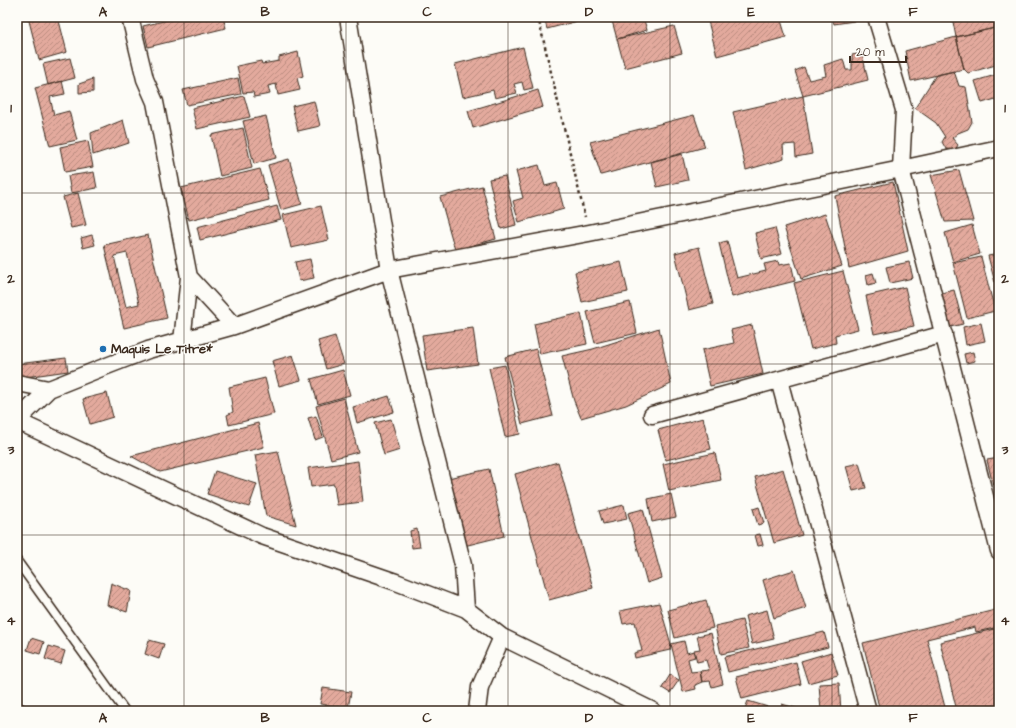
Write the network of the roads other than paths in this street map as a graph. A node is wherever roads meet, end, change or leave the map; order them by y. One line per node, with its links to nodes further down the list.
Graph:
1 (130, 17): 7 (street)
2 (348, 17): 6 (street)
3 (876, 17): 5 (street)
4 (999, 148): 5 (street)
5 (901, 169): 6 (street); 9 (street)
6 (389, 270): 8 (street); 19 (street)
7 (189, 277): 8 (street); 10 (street)
8 (234, 326): 10 (street)
9 (944, 334): 11 (street); 16 (street)
10 (182, 341): 13 (street)
11 (779, 380): 14 (street); 24 (street)
12 (17, 383): 13 (street)
13 (49, 389): 15 (street)
14 (652, 415)
15 (17, 421): 19 (street)
16 (993, 507): 17 (street)
17 (999, 551)
18 (17, 561): 21 (lane)
19 (466, 609): 20 (street)
20 (502, 637): 22 (street); 23 (street)
21 (125, 711)
22 (477, 711)
23 (653, 711)
24 (868, 711)

